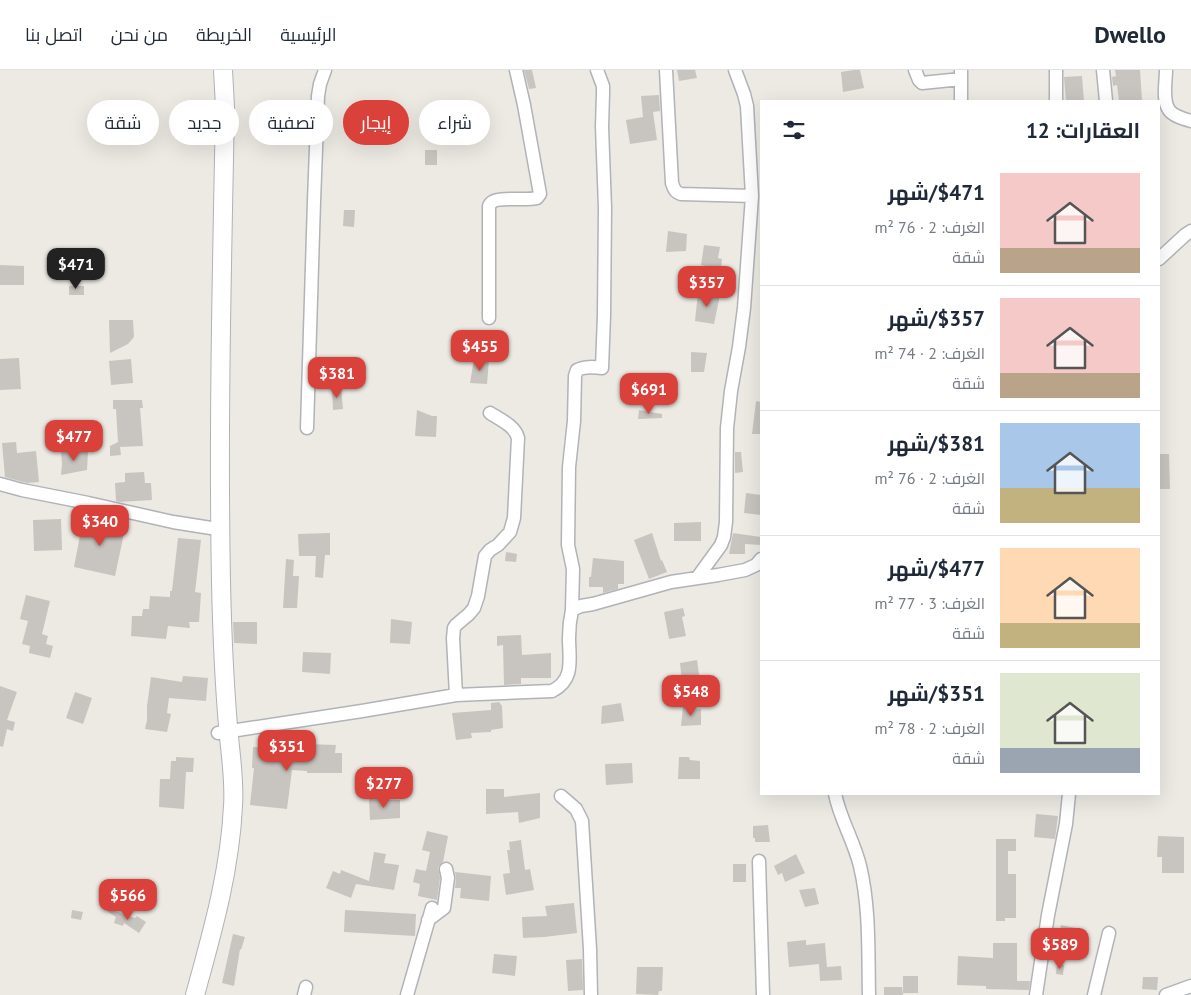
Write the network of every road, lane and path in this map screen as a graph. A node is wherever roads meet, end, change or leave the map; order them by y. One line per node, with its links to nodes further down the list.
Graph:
1 (212, 70): 24 (main road)
2 (223, 70): 24 (main road)
3 (325, 70): 22 (street)
4 (516, 70): 20 (street)
5 (597, 70): 27 (street)
6 (666, 70): 17 (street)
7 (735, 70): 17 (street)
8 (915, 70): 12 (street)
9 (1056, 70): 14 (street)
10 (1103, 70): 15 (street)
11 (1166, 70): 16 (street)
12 (961, 75): 13 (street)
13 (961, 100)
14 (1056, 100)
15 (1106, 100)
16 (1191, 121)
17 (752, 196): 26 (street)
18 (1191, 231): 19 (street)
19 (1160, 259)
20 (489, 318)
21 (490, 413): 28 (street)
22 (307, 428)
23 (0, 484): 24 (street)
24 (216, 528): 29 (main road)
25 (760, 560): 26 (street)
26 (697, 578): 27 (street)
27 (572, 610): 28 (street)
28 (456, 695): 29 (street)
29 (223, 732): 37 (main road); 38 (main road)
30 (835, 795): 42 (street)
31 (1069, 795): 43 (street)
32 (561, 796): 40 (street)
33 (758, 861): 41 (street)
34 (446, 869): 39 (street)
35 (1109, 933): 44 (street)
36 (1191, 986): 45 (street)
37 (185, 995)
38 (195, 995)
39 (407, 995)
40 (591, 995)
41 (763, 995)
42 (869, 995)
43 (1036, 995)
44 (1094, 995)
45 (1166, 995)

